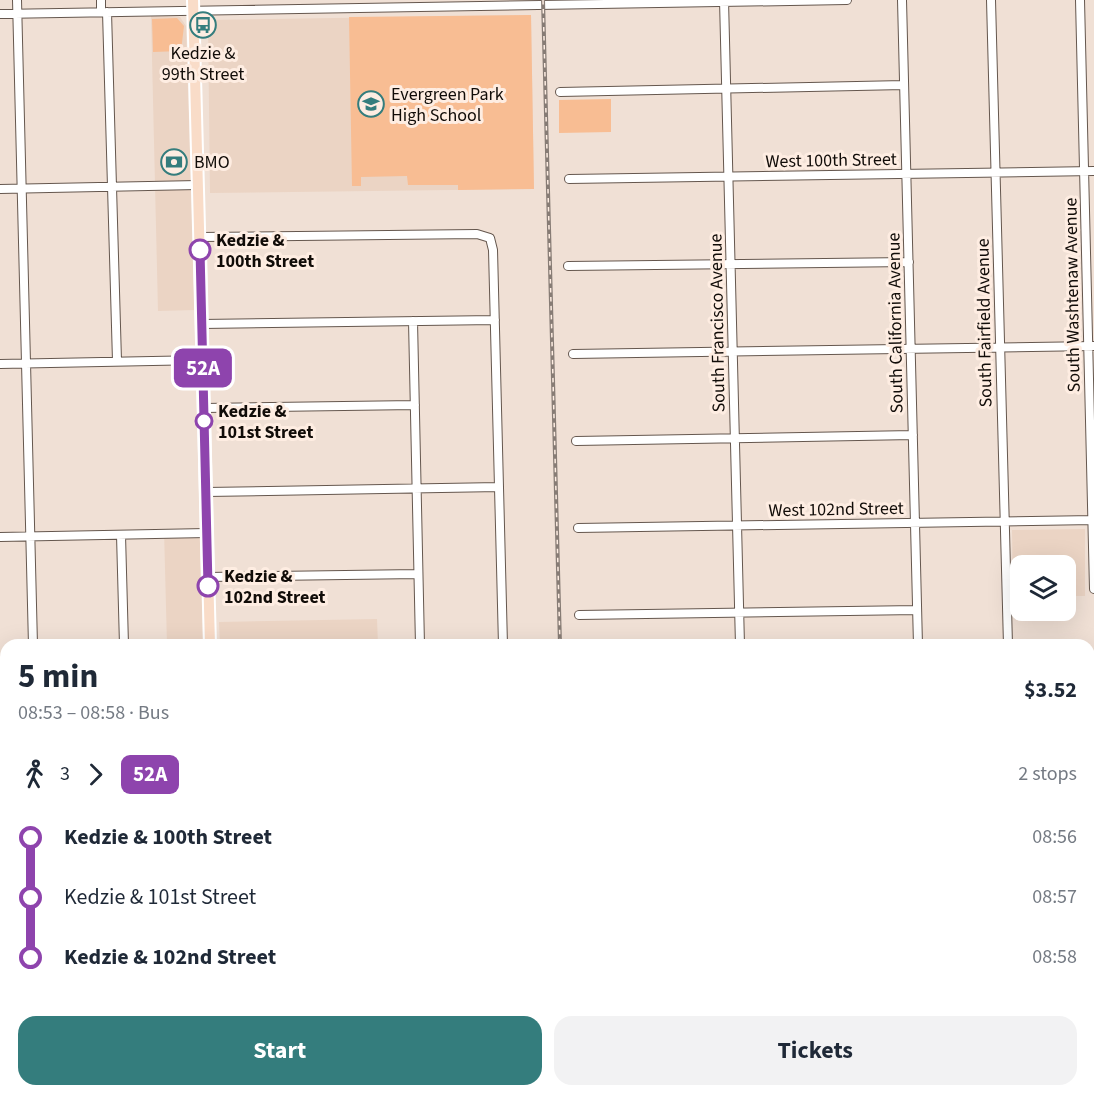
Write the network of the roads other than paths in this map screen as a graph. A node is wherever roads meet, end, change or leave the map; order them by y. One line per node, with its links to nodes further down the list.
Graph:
1 (17, 0): 12 (street)
2 (101, 0): 10 (street)
3 (847, 0): 7 (street)
4 (902, 0): 13 (street, South California Avenue)
5 (991, 0): 18 (street, South Fairfield Avenue)
6 (1080, 0): 16 (street, South Washtenaw Avenue)
7 (724, 1): 9 (street); 14 (street, South Francisco Avenue)
8 (193, 4): 9 (street); 10 (street); 22 (main road)
9 (390, 4)
10 (104, 12): 12 (street); 23 (street)
11 (0, 14): 12 (street)
12 (17, 14): 24 (street)
13 (904, 85): 14 (street); 19 (street, South California Avenue)
14 (726, 89): 15 (street); 20 (street, South Francisco Avenue)
15 (560, 92)
16 (1084, 171): 17 (street, West 100th Street); 18 (street, West 100th Street); 33 (street, South Washtenaw Avenue)
17 (1094, 171)
18 (995, 173): 19 (street, West 100th Street); 34 (street, South Fairfield Avenue)
19 (907, 174): 20 (street, West 100th Street); 27 (street, South California Avenue)
20 (729, 177): 21 (street, West 100th Street); 28 (street, South Francisco Avenue)
21 (569, 179)
22 (198, 185): 23 (street); 26 (main road)
23 (112, 187): 24 (street); 39 (street)
24 (21, 188): 25 (street); 41 (street)
25 (0, 189)
26 (199, 237): 30 (street); 32 (main road)
27 (909, 262): 28 (street); 35 (street, South California Avenue)
28 (731, 263): 29 (street); 36 (street, South Francisco Avenue)
29 (568, 266)
30 (495, 320): 31 (street); 47 (street)
31 (413, 321): 32 (street); 42 (street)
32 (202, 324): 38 (main road)
33 (1091, 346): 34 (street); 50 (street, South Washtenaw Avenue)
34 (1000, 347): 35 (street); 51 (street, South Fairfield Avenue)
35 (911, 348): 36 (street); 44 (street, South California Avenue)
36 (733, 351): 37 (street); 45 (street, South Francisco Avenue)
37 (573, 354)
38 (202, 360): 39 (street); 43 (main road)
39 (117, 361): 41 (street)
40 (0, 363): 41 (street)
41 (25, 363): 58 (street)
42 (415, 405): 43 (street); 48 (street)
43 (204, 408): 49 (main road)
44 (913, 435): 45 (street); 52 (street, South California Avenue)
45 (735, 438): 46 (street); 53 (street, South Francisco Avenue)
46 (576, 441)
47 (499, 487): 48 (street); 69 (street)
48 (416, 488): 49 (street); 59 (street)
49 (206, 492): 55 (main road)
50 (1093, 520): 51 (street, West 102nd Street); 61 (street, South Washtenaw Avenue)
51 (1004, 522): 52 (street, West 102nd Street); 72 (street, South Fairfield Avenue)
52 (915, 523): 53 (street, West 102nd Street); 62 (street, South California Avenue)
53 (737, 526): 54 (street, West 102nd Street); 63 (street, South Francisco Avenue)
54 (578, 528)
55 (207, 533): 56 (street); 60 (main road)
56 (121, 535): 58 (street); 66 (street)
57 (0, 537): 58 (street)
58 (30, 537): 65 (street)
59 (418, 574): 60 (street); 68 (street)
60 (208, 577): 67 (main road)
61 (1094, 589)
62 (917, 610): 63 (street); 71 (street, South California Avenue)
63 (739, 612): 64 (street); 70 (street, South Francisco Avenue)
64 (579, 615)
65 (33, 639)
66 (124, 639)
67 (210, 639)
68 (420, 639)
69 (503, 639)
70 (740, 639)
71 (918, 639)
72 (1008, 639)

